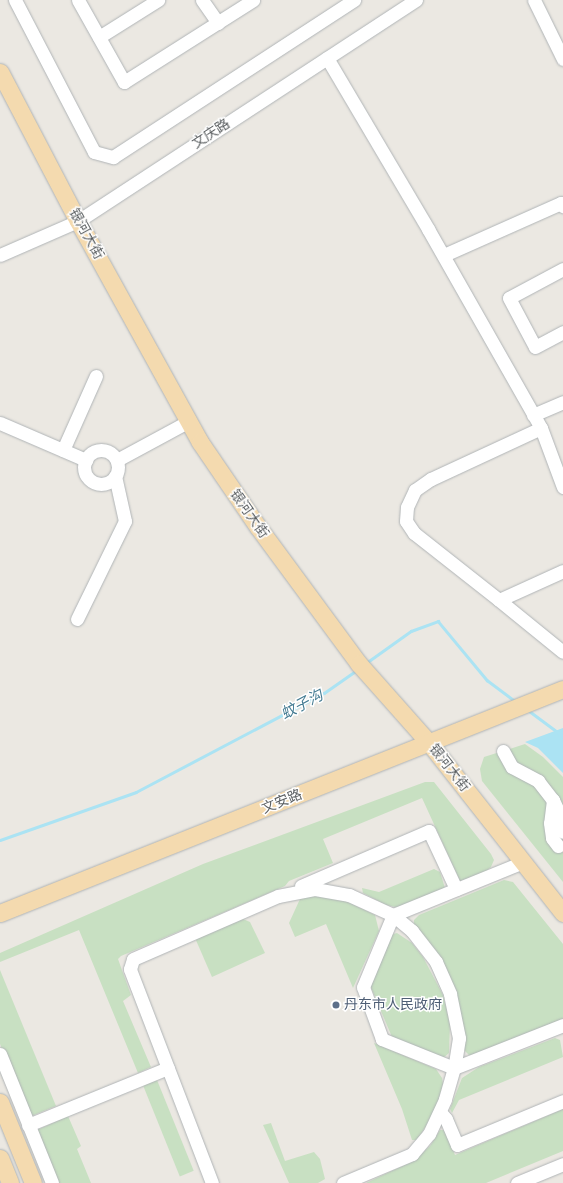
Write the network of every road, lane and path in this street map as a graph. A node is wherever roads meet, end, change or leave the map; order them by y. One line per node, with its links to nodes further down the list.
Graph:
1 (15, 0): 6 (street)
2 (78, 0): 10 (street)
3 (158, 0): 10 (street)
4 (202, 0): 9 (street)
5 (253, 0): 9 (street)
6 (354, 0)
7 (416, 0): 11 (street, 文庆路)
8 (534, 0): 12 (street)
9 (218, 23): 10 (street)
10 (99, 37)
11 (327, 58): 15 (street, 文庆路); 17 (street)
12 (563, 59)
13 (0, 72): 15 (main road, 银河大街)
14 (563, 206): 17 (street)
15 (78, 222): 16 (street, 文庆路); 23 (main road, 银河大街)
16 (0, 255)
17 (444, 255): 22 (street)
18 (563, 269): 19 (street)
19 (563, 332)
20 (96, 376): 26 (street)
21 (563, 402): 22 (street)
22 (533, 415): 25 (street)
23 (189, 421): 28 (street); 36 (main road, 银河大街)
24 (0, 423): 26 (street)
25 (541, 428): 30 (street); 32 (street)
26 (63, 450): 27 (street)
27 (86, 460): 28 (street); 29 (street)
28 (117, 460): 29 (street)
29 (115, 476): 33 (street)
30 (563, 487)
31 (563, 571): 32 (street)
32 (499, 600): 34 (street)
33 (77, 619)
34 (563, 652)
35 (563, 690): 36 (main road, 文安路)
36 (430, 744): 41 (main road, 银河大街); 44 (main road, 文安路)
37 (503, 751): 38 (street)
38 (553, 800): 39 (street); 40 (street)
39 (563, 832)
40 (558, 846)
41 (523, 862): 42 (street); 45 (main road, 银河大街)
42 (456, 889): 43 (street); 46 (street)
43 (278, 896): 46 (street); 49 (street)
44 (0, 913)
45 (563, 913)
46 (393, 915): 50 (street); 50 (street)
47 (562, 1029): 50 (street)
48 (0, 1054): 54 (street)
49 (168, 1068): 54 (street); 60 (street)
50 (454, 1068): 53 (street)
51 (563, 1101): 53 (street)
52 (0, 1102): 58 (main road)
53 (440, 1112): 61 (street)
54 (28, 1125): 59 (street)
55 (0, 1158): 57 (main road)
56 (563, 1164): 62 (street)
57 (10, 1183)
58 (33, 1183)
59 (52, 1183)
60 (212, 1183)
61 (343, 1183)
62 (517, 1183)

